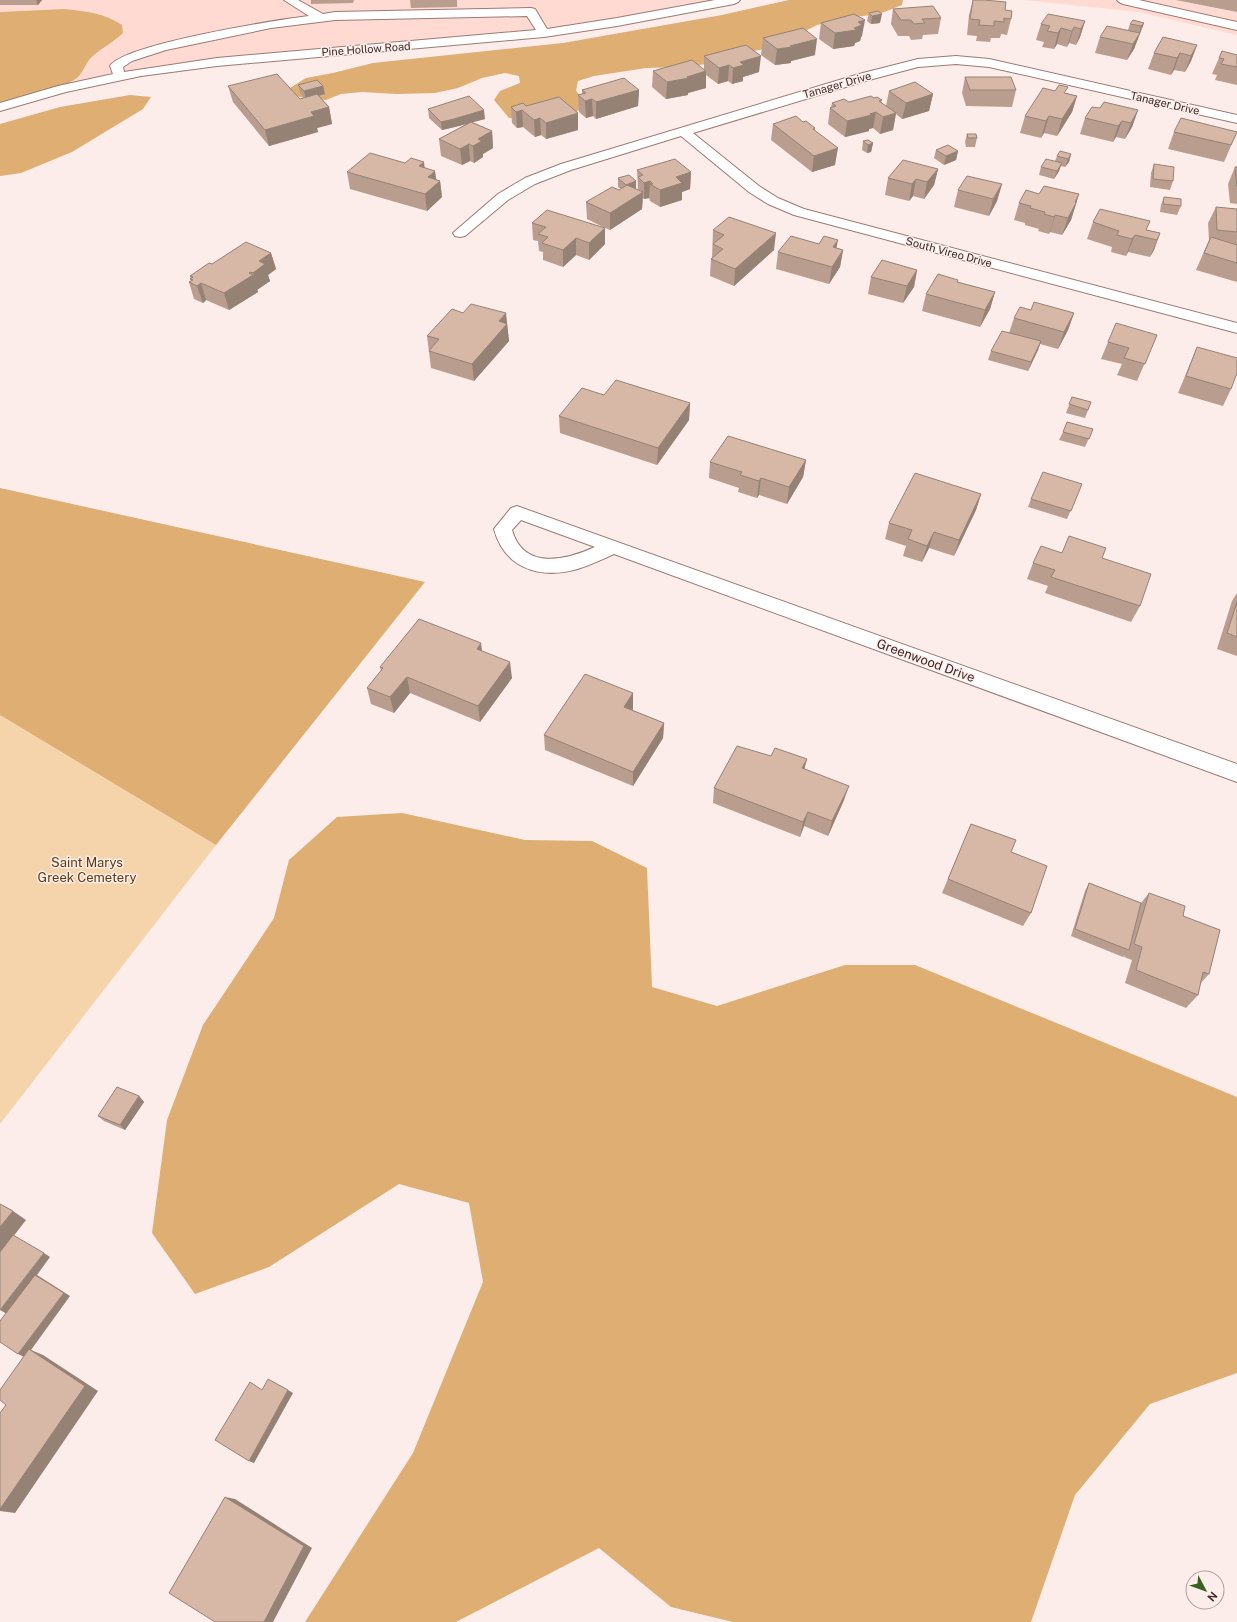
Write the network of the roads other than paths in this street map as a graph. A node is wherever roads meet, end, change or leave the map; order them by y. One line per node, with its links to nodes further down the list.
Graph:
1 (290, 0): 6 (street)
2 (488, 0): 5 (street)
3 (734, 0): 8 (street, Pine Hollow Road)
4 (1123, 0): 7 (street)
5 (485, 13): 6 (street); 8 (street)
6 (321, 18): 9 (street)
7 (1237, 26)
8 (544, 33): 9 (street, Pine Hollow Road)
9 (120, 77): 10 (street, Pine Hollow Road)
10 (0, 107)
11 (1237, 120): 12 (street, Tanager Drive)
12 (683, 131): 13 (street, Tanager Drive); 14 (street, South Vireo Drive)
13 (460, 233)
14 (1237, 328)
15 (614, 547): 15 (street, Greenwood Drive); 16 (street, Greenwood Drive)
16 (1237, 773)

